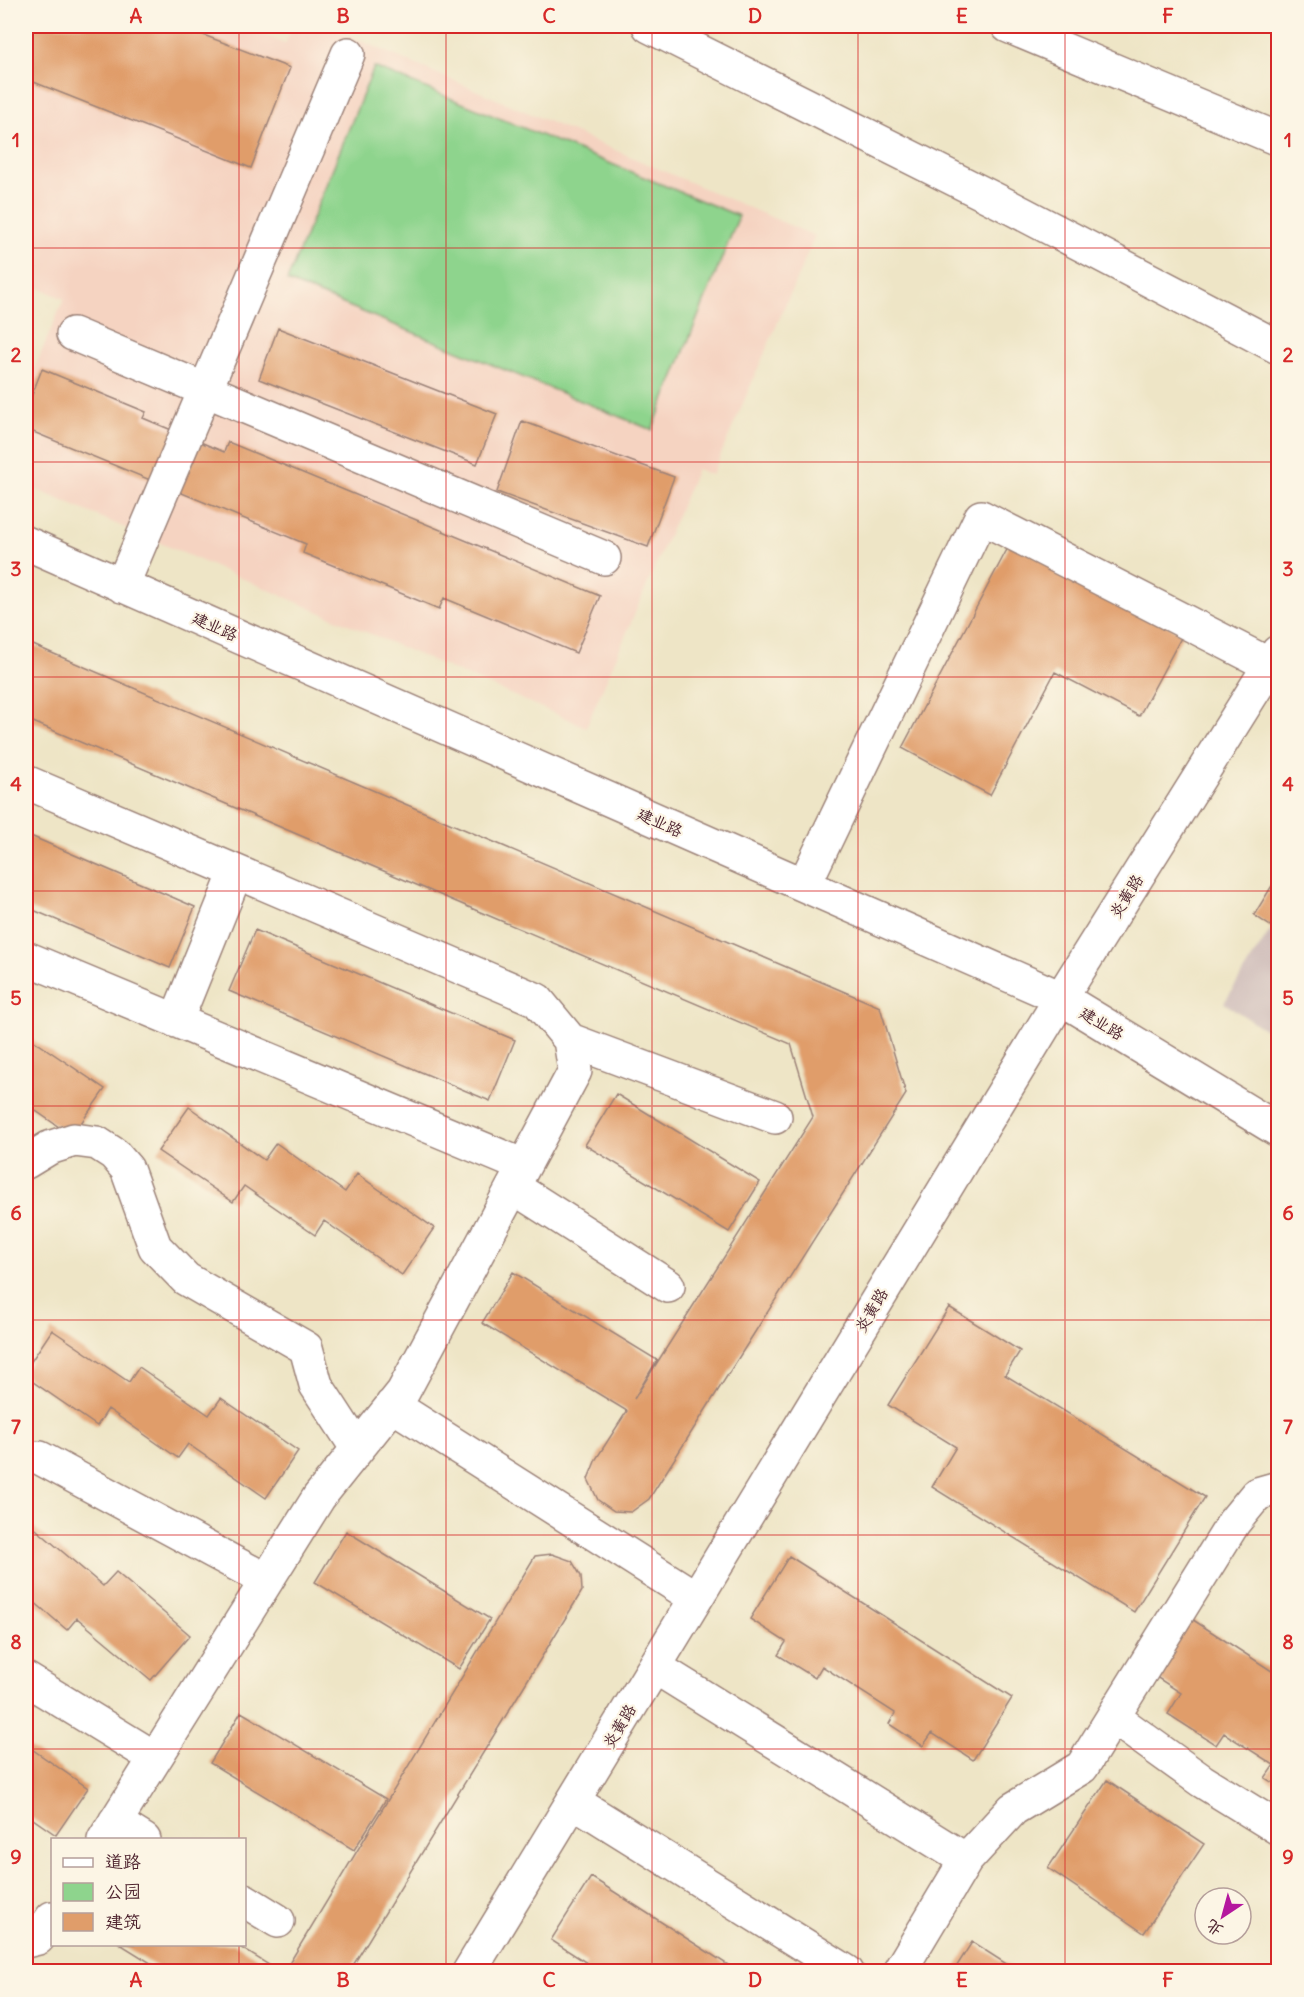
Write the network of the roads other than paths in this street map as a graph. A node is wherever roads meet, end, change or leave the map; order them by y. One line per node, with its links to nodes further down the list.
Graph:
1 (649, 26): 6 (street)
2 (1008, 26): 4 (street)
3 (348, 54): 7 (street)
4 (1278, 139)
5 (73, 334): 7 (street)
6 (1278, 347)
7 (205, 390): 9 (street); 10 (street)
8 (26, 543): 10 (street, 建业路)
9 (604, 558)
10 (122, 586): 14 (street, 建业路)
11 (1274, 658): 14 (street); 16 (street, 炎黄路)
12 (26, 782): 13 (street)
13 (236, 872): 17 (street); 18 (street)
14 (804, 885): 16 (street, 建业路)
15 (26, 958): 17 (street)
16 (1061, 998): 20 (street, 建业路); 29 (street, 炎黄路)
17 (176, 1021): 22 (street)
18 (570, 1040): 19 (street); 22 (street)
19 (775, 1117)
20 (1278, 1130)
21 (26, 1162): 25 (street)
22 (518, 1177): 23 (street); 24 (street)
23 (668, 1286)
24 (392, 1406): 25 (street); 29 (street)
25 (357, 1448): 28 (street)
26 (40, 1458): 28 (street)
27 (1278, 1488): 32 (street)
28 (266, 1580): 33 (street)
29 (696, 1598): 30 (street, 炎黄路)
30 (655, 1667): 34 (street, 炎黄路); 38 (street)
31 (26, 1679): 33 (street)
32 (1113, 1717): 35 (street); 38 (street)
33 (155, 1758): 36 (street)
34 (573, 1801): 43 (street, 炎黄路); 44 (street)
35 (1278, 1828)
36 (110, 1831): 37 (street)
37 (140, 1838)
38 (966, 1860): 45 (street)
39 (246, 1901): 41 (street)
40 (51, 1919): 42 (street)
41 (278, 1921)
42 (26, 1941)
43 (469, 1971)
44 (847, 1971)
45 (899, 1971)

